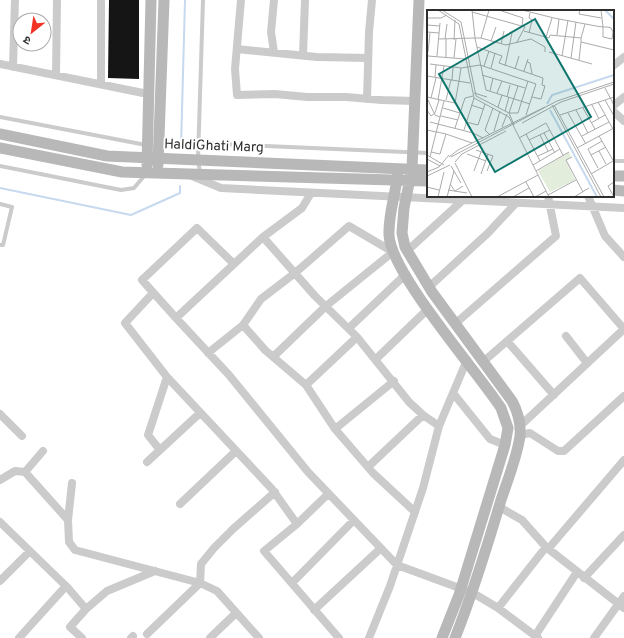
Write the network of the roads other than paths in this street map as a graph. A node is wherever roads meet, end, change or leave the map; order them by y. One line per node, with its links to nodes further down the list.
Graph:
1 (15, 0): 19 (street)
2 (57, 0): 20 (street)
3 (101, 0): 21 (street)
4 (151, 0): 22 (street)
5 (164, 0): 37 (street)
6 (202, 0): 31 (lane)
7 (241, 0): 12 (street)
8 (274, 0): 13 (street)
9 (305, 0): 14 (street)
10 (372, 0): 16 (street)
11 (419, 0): 25 (street)
12 (237, 49): 13 (street); 24 (street)
13 (274, 52): 14 (street)
14 (302, 55): 16 (street)
15 (624, 57): 18 (street)
16 (368, 58): 24 (street)
17 (0, 64): 19 (street)
18 (614, 65)
19 (13, 67): 20 (street)
20 (56, 75): 21 (street)
21 (101, 84): 22 (street)
22 (148, 94): 32 (street)
23 (624, 97): 26 (street)
24 (368, 99): 25 (street)
25 (415, 101): 34 (street)
26 (614, 105)
27 (614, 112): 29 (street)
28 (0, 117): 32 (lane)
29 (624, 121)
30 (0, 134): 36 (street, HaldiGhati Marg)
31 (198, 143): 34 (lane); 38 (lane)
32 (146, 146): 36 (street)
33 (0, 148): 43 (street, HaldiGhati Marg)
34 (413, 153): 35 (lane); 41 (street)
35 (427, 153)
36 (146, 158): 37 (street, HaldiGhati Marg); 43 (street)
37 (159, 158): 38 (street, HaldiGhati Marg); 43 (street)
38 (198, 159): 40 (street, HaldiGhati Marg); 45 (lane)
39 (0, 166): 43 (lane)
40 (398, 169): 41 (street, HaldiGhati Marg); 46 (street)
41 (412, 169): 42 (street, HaldiGhati Marg); 47 (street)
42 (427, 170)
43 (153, 172): 44 (street, HaldiGhati Marg)
44 (186, 173): 45 (street, HaldiGhati Marg); 51 (street)
45 (200, 173): 46 (street, HaldiGhati Marg)
46 (398, 180): 47 (street, HaldiGhati Marg); 52 (street)
47 (410, 181): 48 (street, HaldiGhati Marg); 54 (street)
48 (427, 181)
49 (614, 190): 50 (street)
50 (624, 191)
51 (309, 196): 52 (street); 61 (street)
52 (394, 197): 54 (street); 64 (street)
53 (588, 197): 59 (street)
54 (406, 198): 55 (street); 63 (street)
55 (463, 200): 57 (street); 63 (street)
56 (549, 200): 57 (street); 59 (street); 74 (street)
57 (516, 203): 69 (street)
58 (0, 204): 62 (lane)
59 (591, 206): 60 (street); 65 (street)
60 (624, 208)
61 (263, 237): 66 (street); 67 (street)
62 (1, 246)
63 (407, 251): 69 (street)
64 (393, 252): 67 (street); 68 (street); 71 (street)
65 (624, 257)
66 (234, 264): 70 (street); 73 (street)
67 (295, 273): 71 (street); 75 (street)
68 (406, 274): 72 (street); 76 (street)
69 (429, 287): 74 (street)
70 (153, 293): 73 (street); 87 (street)
71 (326, 306): 76 (street); 82 (street)
72 (428, 309): 83 (street); 84 (street)
73 (176, 318): 81 (street)
74 (456, 323): 85 (street)
75 (244, 325): 81 (street); 82 (street)
76 (349, 328): 79 (street)
77 (624, 329): 80 (street); 86 (street)
78 (566, 336): 86 (street)
79 (357, 337): 83 (street); 89 (street)
80 (507, 341): 85 (street); 91 (street)
81 (208, 353): 111 (street)
82 (273, 357): 89 (street)
83 (376, 359): 88 (street)
84 (467, 360): 90 (street); 100 (street)
85 (484, 361): 98 (street)
86 (587, 363): 91 (street)
87 (167, 377): 93 (street); 101 (street)
88 (394, 381): 94 (street); 97 (street)
89 (306, 385): 97 (street)
90 (453, 392): 96 (street); 100 (street)
91 (554, 395): 98 (street)
92 (624, 396): 98 (street)
93 (200, 413): 101 (street); 103 (street)
94 (423, 415): 96 (street); 106 (street)
95 (0, 416): 99 (street)
96 (439, 426): 114 (street)
97 (335, 429): 106 (street)
98 (520, 430): 113 (street)
99 (22, 436)
100 (506, 445): 131 (street)
101 (160, 450): 105 (street)
102 (43, 451): 107 (street)
103 (236, 451): 110 (street); 112 (street)
104 (624, 460): 120 (street)
105 (147, 462)
106 (368, 467): 114 (street)
107 (25, 472): 108 (street); 115 (street)
108 (0, 480)
109 (72, 483): 115 (street)
110 (275, 492): 118 (street); 128 (street)
111 (328, 494): 116 (street); 118 (street)
112 (180, 504)
113 (499, 507): 120 (street); 132 (street)
114 (415, 512): 123 (street)
115 (68, 520): 124 (street)
116 (353, 521): 121 (street); 129 (street)
117 (0, 522): 122 (street)
118 (298, 524): 129 (street)
119 (624, 536): 126 (street)
120 (548, 548): 125 (street); 135 (street)
121 (380, 549): 123 (street); 137 (street)
122 (30, 551): 127 (street); 130 (street)
123 (397, 565): 131 (street); 146 (street)
124 (155, 571): 128 (street); 136 (street)
125 (577, 572): 126 (street); 140 (street)
126 (584, 578): 134 (street)
127 (0, 581)
128 (200, 583): 138 (street); 139 (street)
129 (292, 584): 137 (street)
130 (66, 586): 136 (street); 141 (street)
131 (462, 587): 132 (street); 147 (street)
132 (472, 593): 135 (street); 148 (street)
133 (624, 596): 134 (street)
134 (621, 605): 149 (street)
135 (498, 608): 140 (street)
136 (86, 609): 142 (street)
137 (314, 610): 145 (street)
138 (236, 613): 143 (street); 144 (street)
139 (147, 634)
140 (537, 637)
141 (19, 638)
142 (82, 638)
143 (210, 638)
144 (259, 638)
145 (338, 638)
146 (369, 638)
147 (442, 638)
148 (455, 638)
149 (594, 638)

